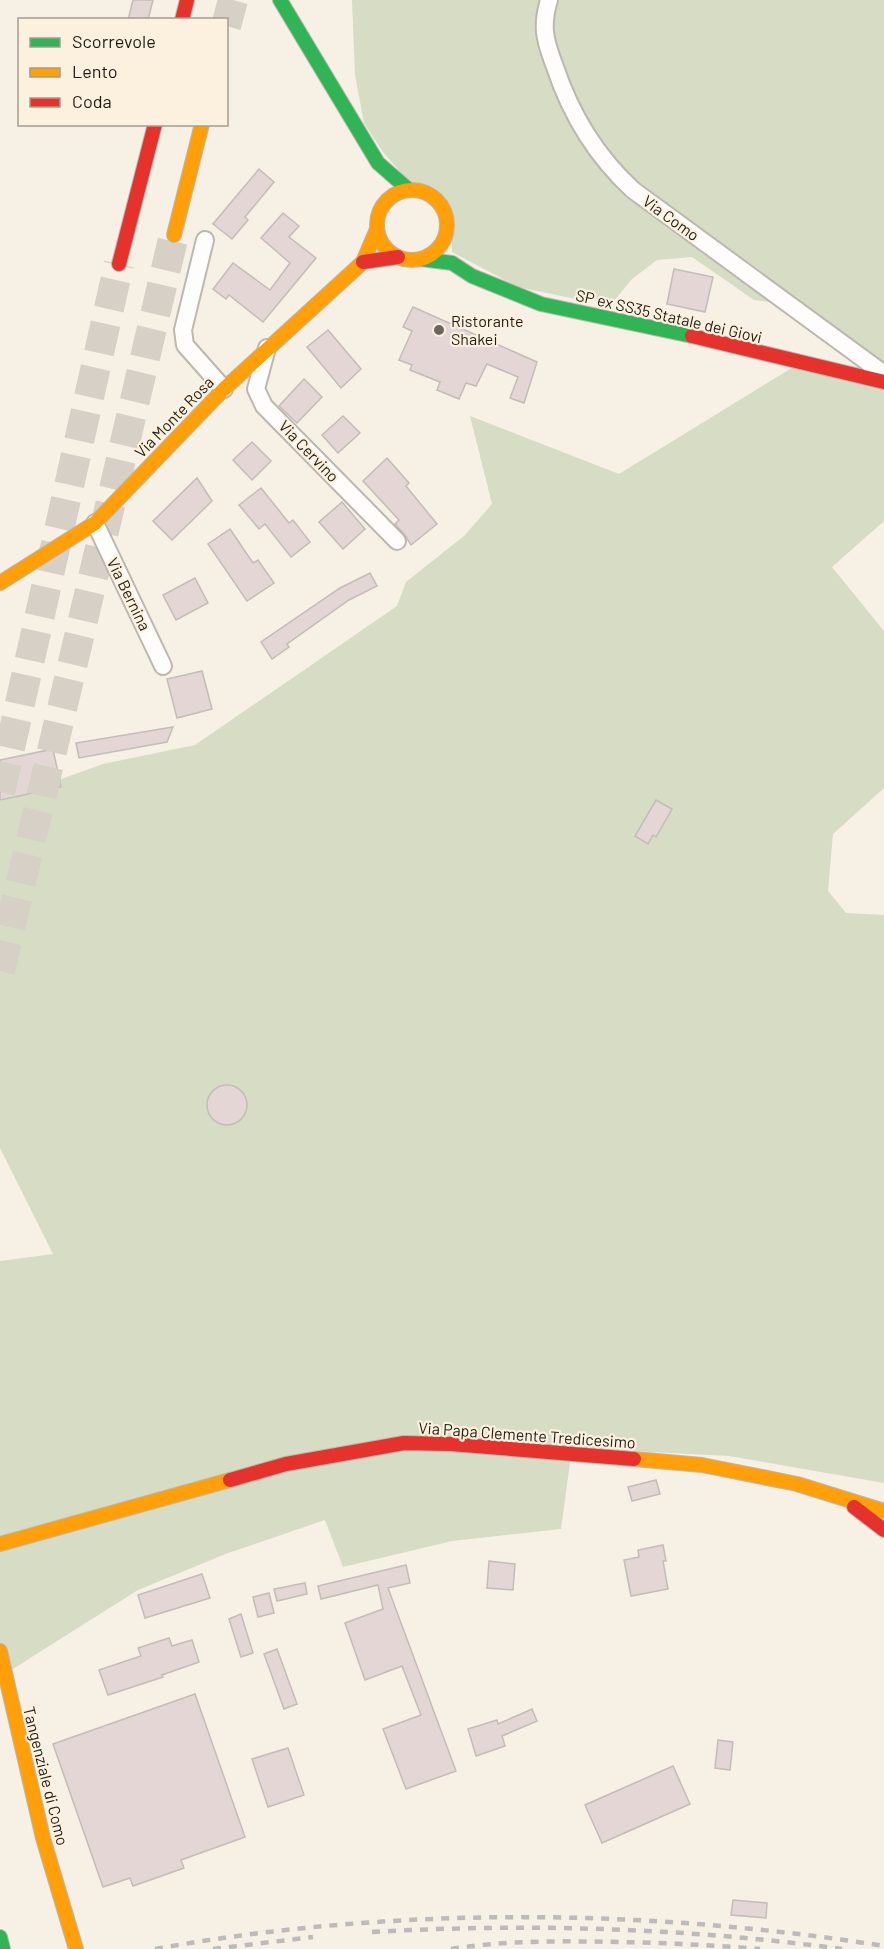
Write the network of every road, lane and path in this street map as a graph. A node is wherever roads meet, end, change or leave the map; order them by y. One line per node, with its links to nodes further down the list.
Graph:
1 (187, 0): 4 (main road)
2 (279, 0): 7 (main road)
3 (549, 0): 20 (street, Via Como)
4 (182, 18)
5 (154, 126): 18 (main road)
6 (201, 126): 11 (main road)
7 (378, 164): 8 (main road); 9 (main road)
8 (409, 190): 9 (main road); 12 (main road)
9 (382, 208): 10 (main road)
10 (377, 229): 14 (main road); 16 (main road, Via Monte Rosa)
11 (174, 235)
12 (446, 235): 15 (main road); 17 (main road)
13 (205, 240): 22 (street)
14 (398, 257): 15 (main road, SP ex SS35 Statale dei Giovi); 16 (main road)
15 (421, 259): 17 (main road, SP ex SS35 Statale dei Giovi)
16 (363, 262): 19 (main road, Via Monte Rosa)
17 (452, 263): 21 (main road, SP ex SS35 Statale dei Giovi)
18 (119, 264)
19 (267, 348): 22 (main road, Via Monte Rosa); 24 (street, Via Cervino)
20 (884, 374)
21 (884, 382)
22 (224, 389): 23 (main road, Via Monte Rosa)
23 (95, 523): 25 (main road, Via Monte Rosa); 26 (street, Via Bernina)
24 (397, 541)
25 (0, 583)
26 (163, 666)
27 (843, 1499): 28 (main road, Via Papa Clemente Tredicesimo); 29 (main road, Via Papa Clemente Tredicesimo); 30 (main road, Via Papa Clemente Tredicesimo)
28 (884, 1511)
29 (884, 1530)
30 (0, 1544)
31 (0, 1651): 34 (main road, Tangenziale di Como)
32 (0, 1937): 33 (main road)
33 (3, 1949)
34 (76, 1949)

